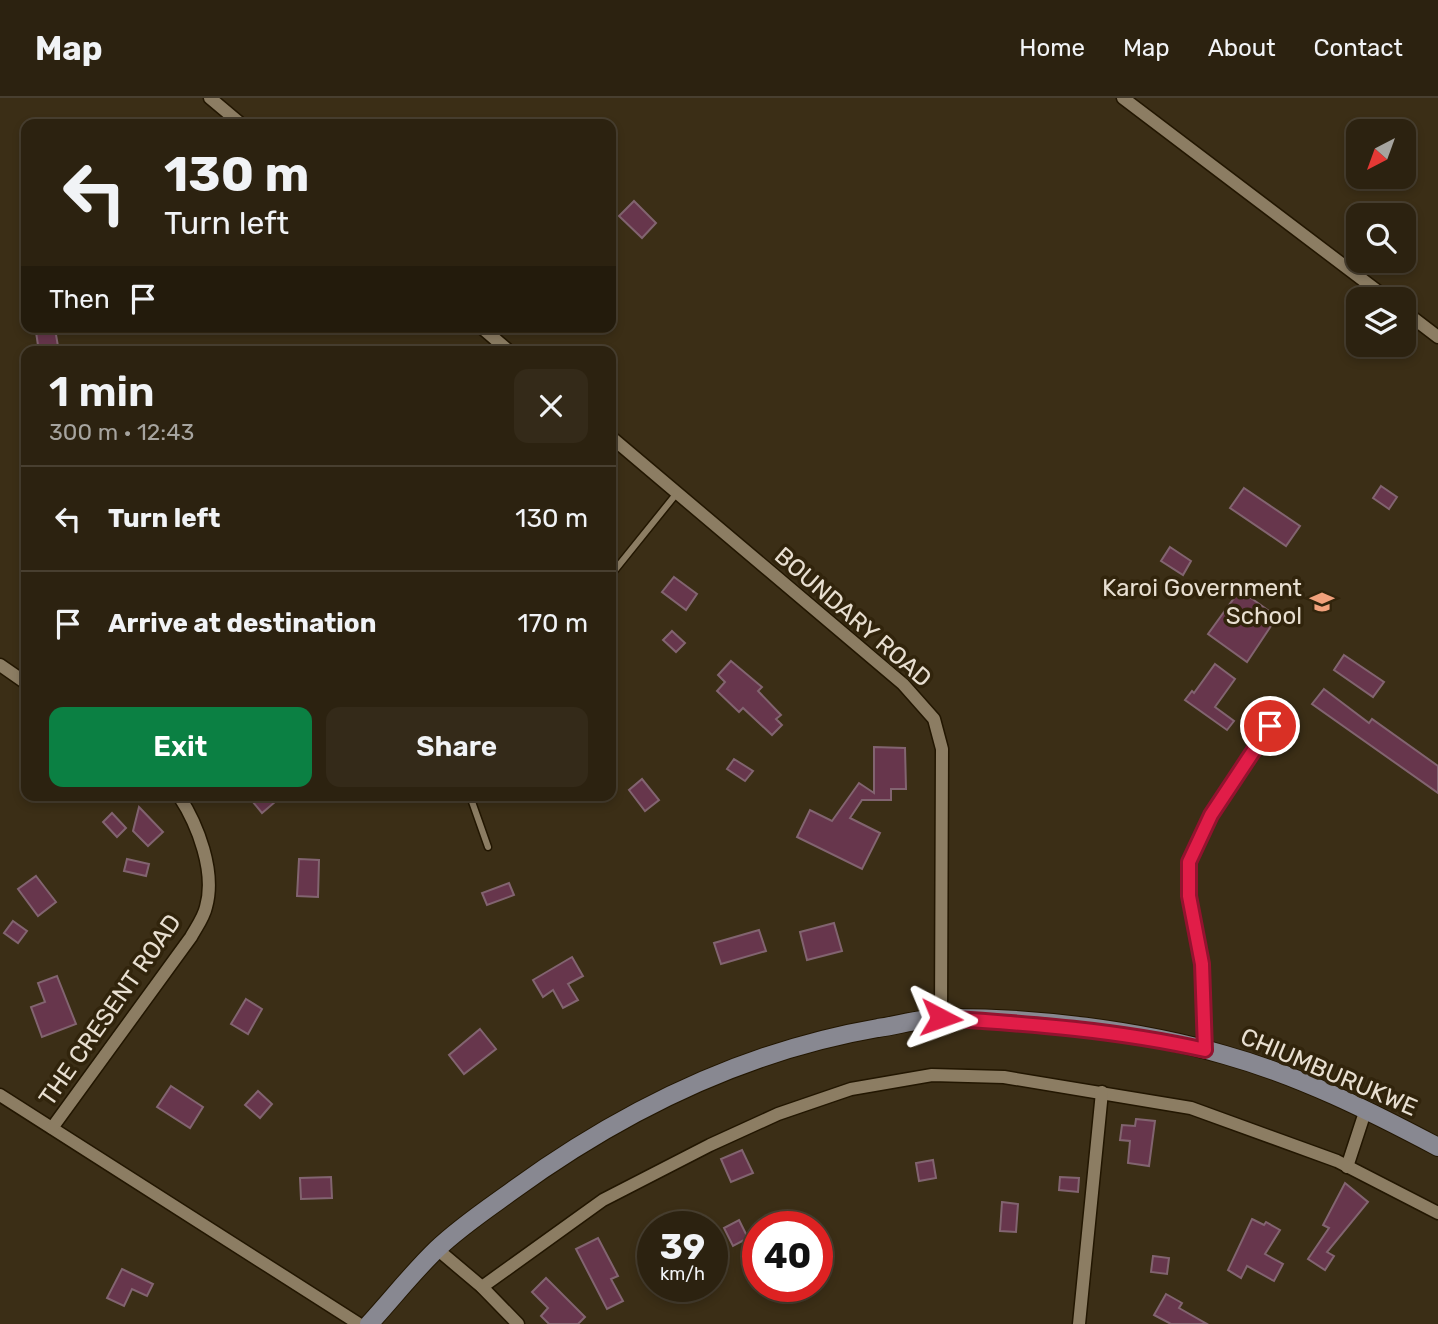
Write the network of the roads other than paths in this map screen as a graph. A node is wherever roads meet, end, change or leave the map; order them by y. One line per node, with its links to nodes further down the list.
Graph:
1 (210, 98): 3 (street)
2 (1123, 98): 4 (street)
3 (235, 119)
4 (1372, 287)
5 (1416, 320): 7 (street)
6 (488, 333): 8 (street)
7 (1438, 337)
8 (503, 346)
9 (616, 441): 10 (street, BOUNDARY ROAD)
10 (677, 493): 11 (lane); 18 (street, BOUNDARY ROAD)
11 (616, 569)
12 (0, 665): 13 (street)
13 (21, 680)
14 (1270, 726): 19 (street)
15 (182, 801): 23 (street, THE CRESENT ROAD)
16 (472, 801): 17 (lane)
17 (488, 847)
18 (941, 1018): 19 (street, CHIUMBURUKWE); 27 (street, CHIUMBURUKWE)
19 (1205, 1050): 22 (street, CHIUMBURUKWE)
20 (1102, 1092): 25 (street); 28 (street); 32 (street)
21 (0, 1095): 23 (street)
22 (1366, 1109): 24 (street, CHIUMBURUKWE); 25 (street)
23 (52, 1128): 29 (street)
24 (1438, 1147)
25 (1347, 1167): 26 (street)
26 (1438, 1213)
27 (437, 1249): 28 (street); 30 (street, CHIUMBURUKWE)
28 (482, 1287): 31 (street)
29 (359, 1324)
30 (369, 1324)
31 (518, 1324)
32 (1079, 1324)

